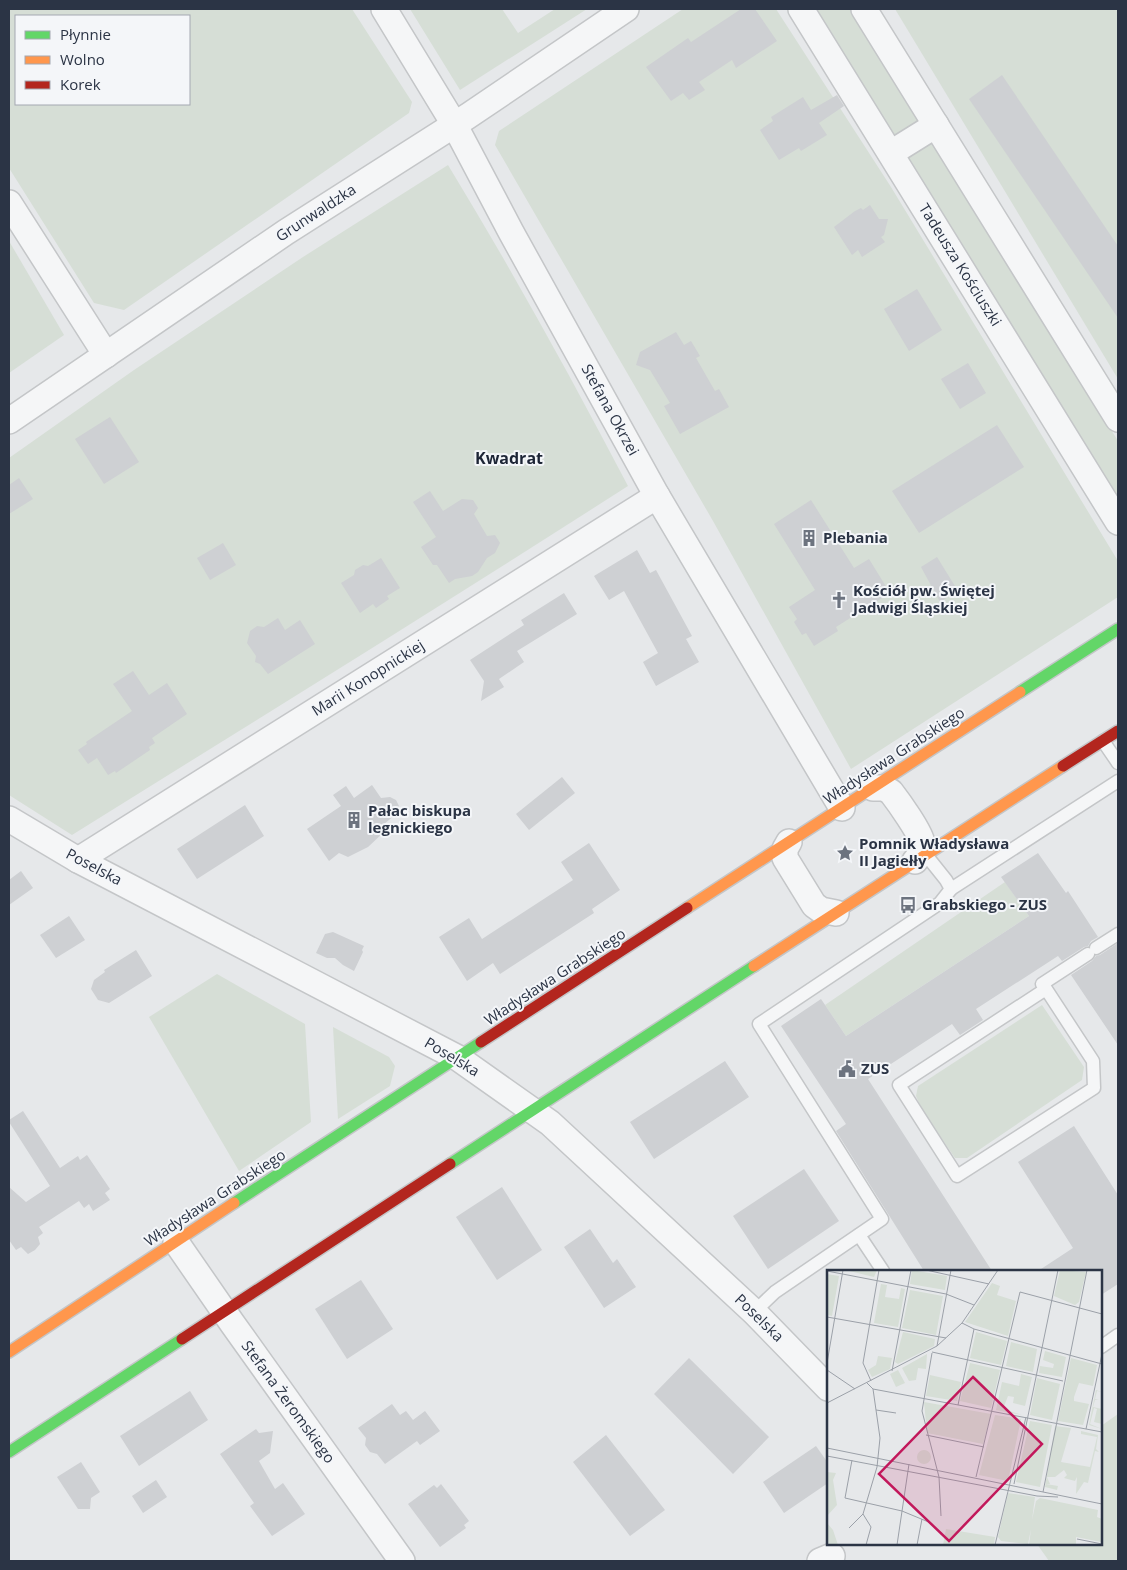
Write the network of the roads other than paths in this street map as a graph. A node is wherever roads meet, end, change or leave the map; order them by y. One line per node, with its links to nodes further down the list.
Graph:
1 (384, 9): 5 (street, Stefana Okrzei)
2 (626, 9): 5 (street, Grunwaldzka)
3 (801, 9): 7 (street, Tadeusza Kościuszki)
4 (864, 9): 6 (street)
5 (454, 124): 9 (street, Grunwaldzka); 12 (street, Stefana Okrzei)
6 (936, 125): 7 (street); 10 (street)
7 (891, 154): 13 (street, Tadeusza Kościuszki)
8 (9, 203): 9 (street)
9 (106, 356): 11 (street, Grunwaldzka)
10 (1118, 418)
11 (9, 421)
12 (657, 496): 20 (street, Stefana Okrzei); 24 (street, Marii Konopnickiej)
13 (1118, 522)
14 (1118, 629): 19 (street, Władysława Grabskiego)
15 (1118, 731): 16 (street)
16 (1103, 740): 17 (lane); 23 (street)
17 (1118, 763)
18 (1118, 781): 25 (lane)
19 (873, 788): 20 (street, Władysława Grabskiego); 23 (street)
20 (842, 808): 22 (street, Władysława Grabskiego)
21 (9, 818): 24 (street, Poselska)
22 (789, 842): 26 (street); 29 (street, Władysława Grabskiego)
23 (920, 858): 25 (lane); 26 (street)
24 (78, 860): 29 (street, Poselska)
25 (951, 890): 31 (lane)
26 (836, 913): 30 (street)
27 (1118, 934): 28 (lane)
28 (1046, 989): 28 (lane)
29 (458, 1058): 30 (street, Poselska); 32 (street, Władysława Grabskiego)
30 (534, 1110): 34 (street); 35 (street, Poselska)
31 (859, 1235): 33 (lane); 35 (lane)
32 (176, 1242): 34 (street, Stefana Żeromskiego); 38 (street, Władysława Grabskiego)
33 (882, 1270)
34 (224, 1312): 40 (street); 41 (street, Stefana Żeromskiego)
35 (754, 1312): 39 (street, Poselska)
36 (1118, 1335): 37 (lane)
37 (1102, 1346)
38 (9, 1352)
39 (827, 1387)
40 (9, 1452)
41 (402, 1561)

